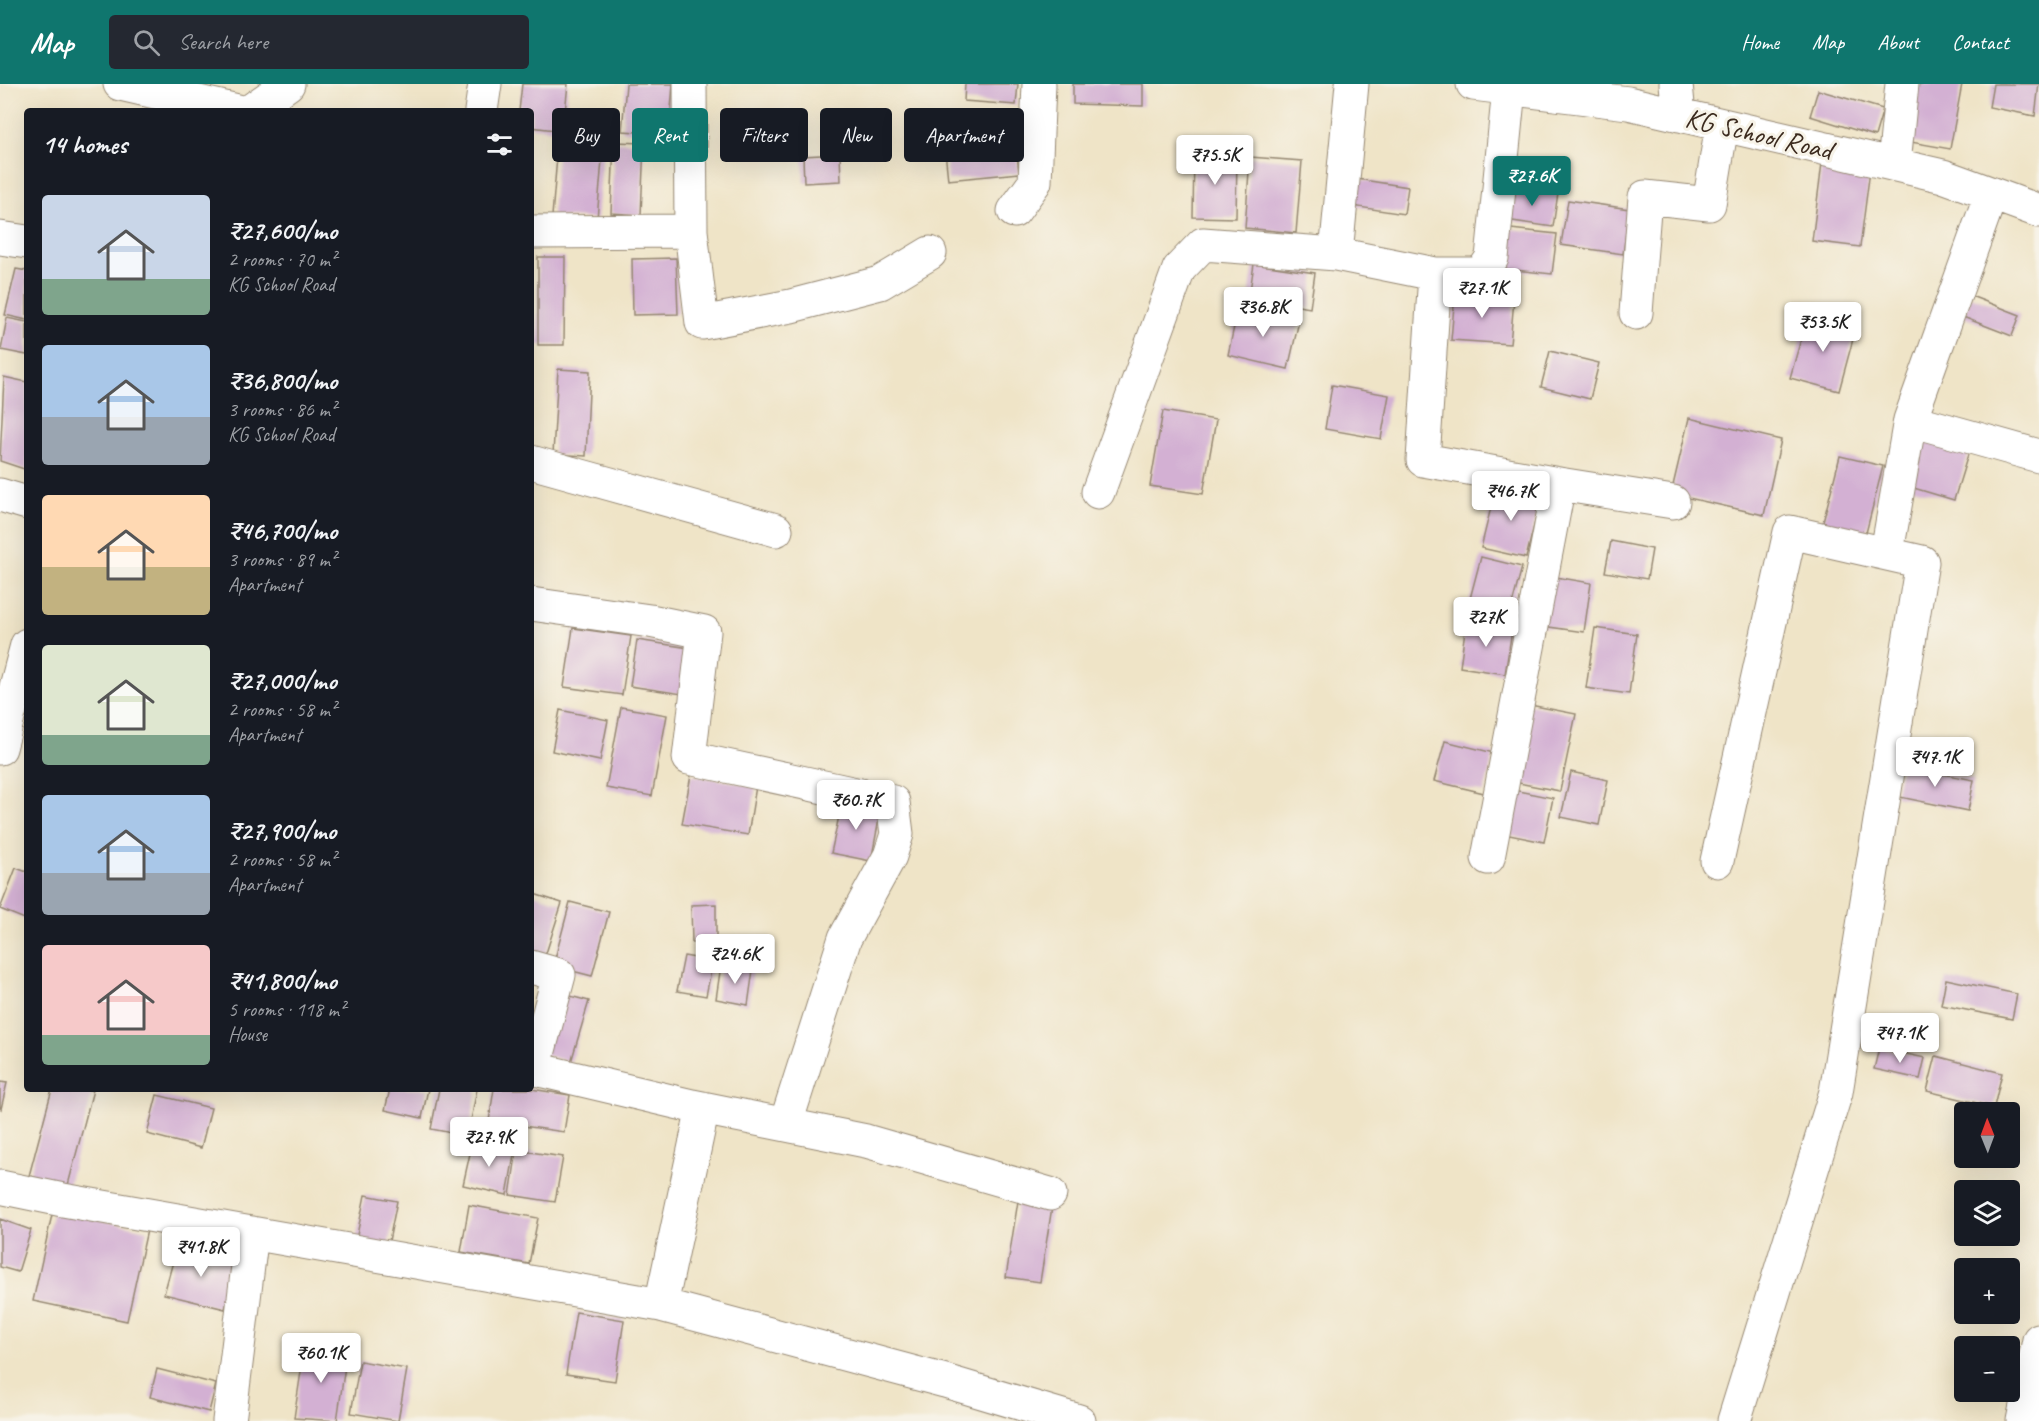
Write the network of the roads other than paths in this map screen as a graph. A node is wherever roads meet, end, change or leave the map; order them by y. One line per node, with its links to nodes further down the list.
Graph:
1 (120, 84): 11 (street)
2 (288, 84): 12 (street)
3 (485, 84): 13 (street)
4 (690, 84): 19 (street)
5 (1039, 84): 18 (street)
6 (1352, 84): 24 (street)
7 (1473, 84): 9 (street, KG School Road)
8 (1902, 84): 15 (street)
9 (1509, 89): 10 (street, KG School Road); 25 (street)
10 (1677, 99): 14 (street, KG School Road)
11 (225, 108)
12 (254, 108)
13 (481, 108)
14 (1722, 125): 15 (street, KG School Road); 26 (street)
15 (1894, 164): 16 (street, KG School Road)
16 (1991, 194): 17 (street, KG School Road); 27 (street)
17 (2039, 211)
18 (1014, 212)
19 (691, 231): 20 (street); 23 (street)
20 (534, 232)
21 (0, 238): 22 (street)
22 (24, 242)
23 (930, 253)
24 (1336, 254): 25 (street); 31 (street)
25 (1436, 274): 30 (street)
26 (1636, 314)
27 (1910, 420): 28 (street); 36 (street)
28 (2039, 456)
29 (534, 463): 35 (street)
30 (1559, 484): 34 (street); 40 (street)
31 (1098, 492)
32 (0, 495): 33 (street)
33 (24, 502)
34 (1673, 502)
35 (776, 530)
36 (1887, 552): 41 (street); 54 (street)
37 (534, 604): 46 (street)
38 (24, 656): 39 (street)
39 (0, 748)
40 (1488, 858)
41 (1717, 861)
42 (534, 968): 43 (street)
43 (534, 1062)
44 (534, 1069): 45 (street)
45 (704, 1108): 46 (street); 50 (street)
46 (786, 1123): 48 (street)
47 (0, 1187): 49 (street)
48 (1050, 1194)
49 (252, 1233): 50 (street); 52 (street)
50 (661, 1305): 53 (street)
51 (2039, 1340): 55 (street)
52 (229, 1421)
53 (1079, 1421)
54 (1734, 1421)
55 (2023, 1421)

